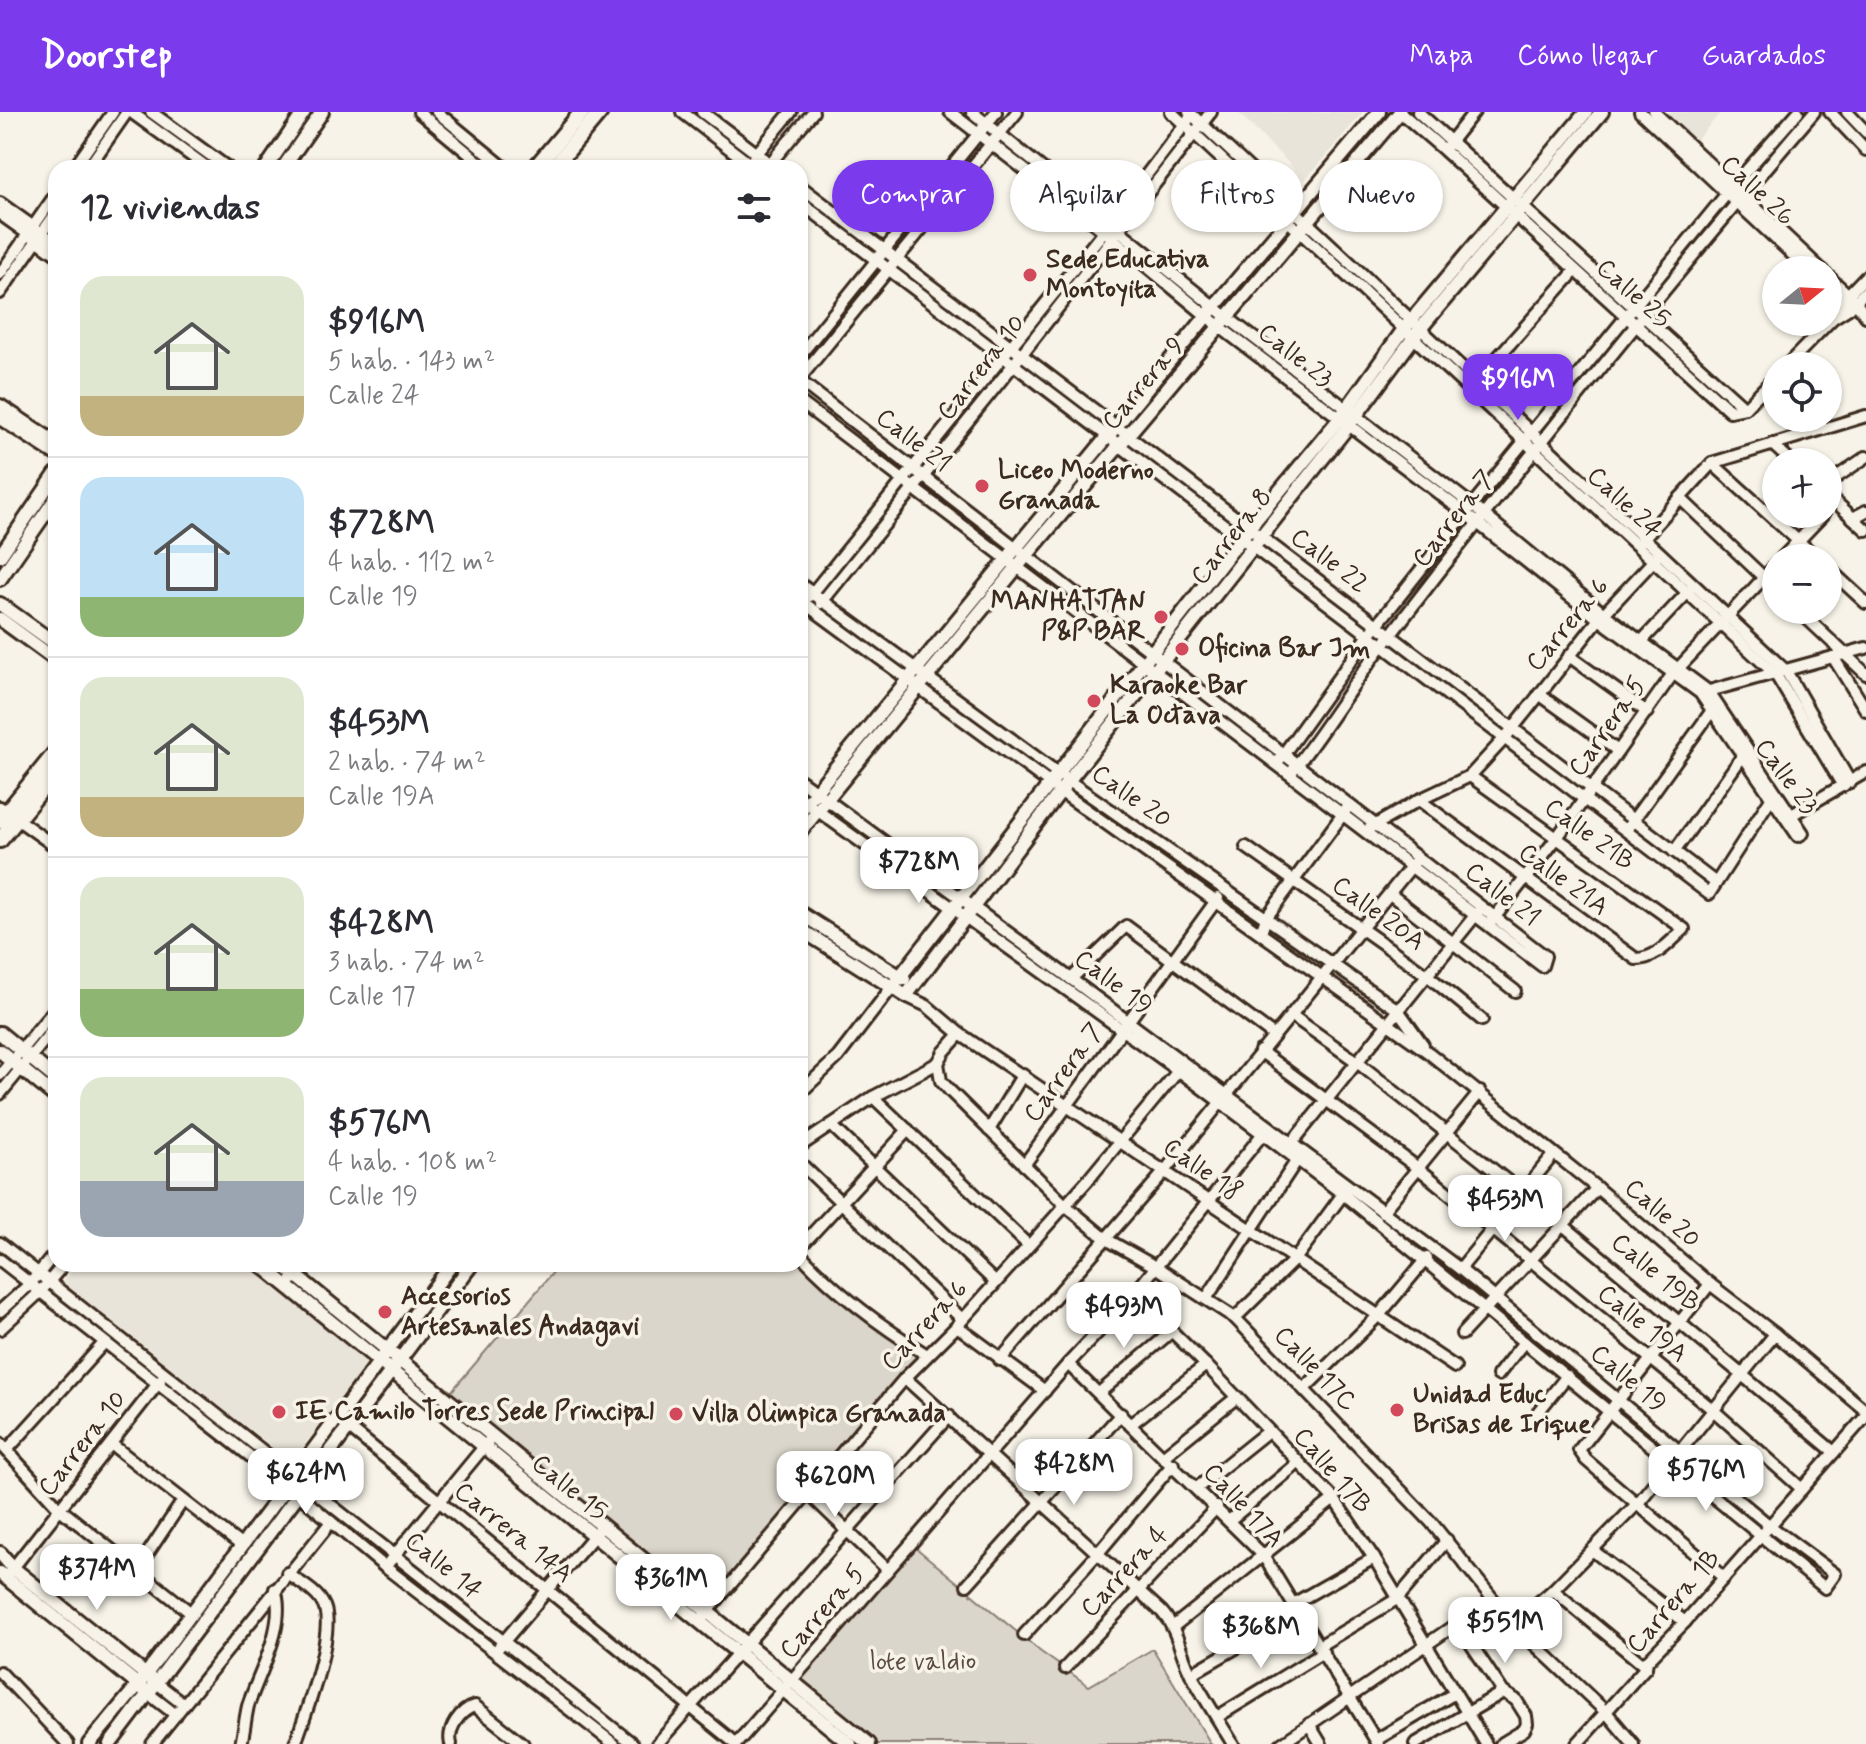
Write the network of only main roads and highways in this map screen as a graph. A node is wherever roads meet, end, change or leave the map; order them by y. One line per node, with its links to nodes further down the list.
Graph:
1 (582, 112): 3 (main road)
2 (600, 112): 4 (main road)
3 (542, 160)
4 (560, 160)
5 (48, 762): 7 (main road)
6 (48, 779): 7 (main road)
7 (6, 815): 8 (main road)
8 (0, 840)

